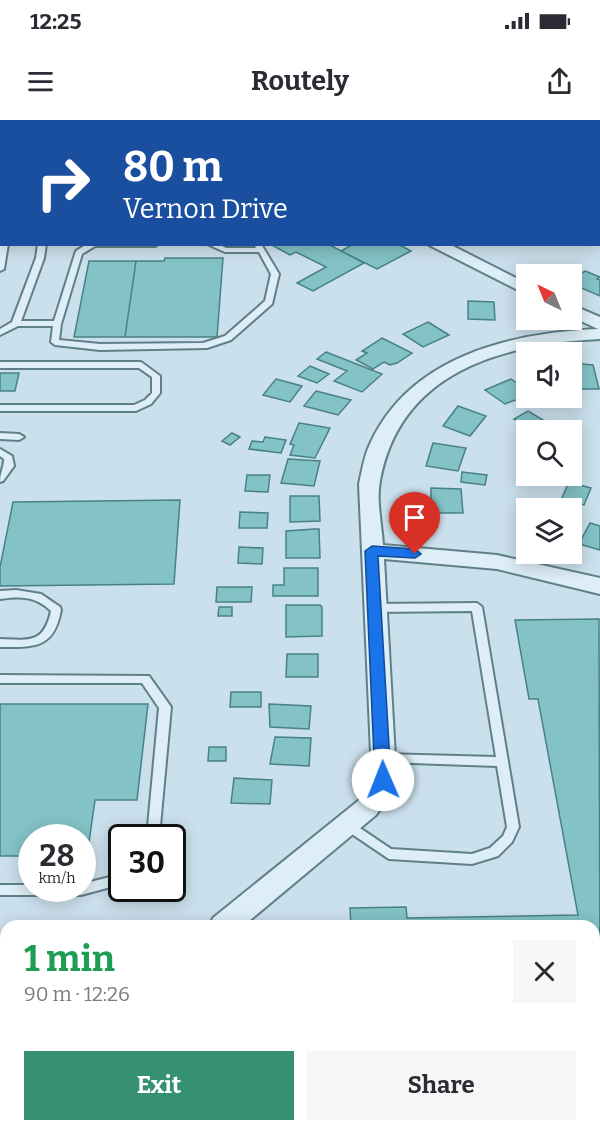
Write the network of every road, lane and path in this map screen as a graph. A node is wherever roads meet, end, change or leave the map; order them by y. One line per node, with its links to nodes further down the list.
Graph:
1 (4, 246): 7 (lane)
2 (41, 246): 10 (lane)
3 (90, 246): 11 (lane)
4 (215, 246): 6 (lane)
5 (439, 246): 8 (street)
6 (259, 248): 11 (lane)
7 (0, 269)
8 (516, 284)
9 (582, 315): 12 (street)
10 (16, 323): 11 (lane); 13 (lane)
11 (57, 324)
12 (600, 324)
13 (0, 333)
14 (600, 334): 21 (street)
15 (0, 365): 16 (lane)
16 (0, 408)
17 (0, 435): 18 (lane)
18 (19, 437)
19 (0, 452): 20 (lane)
20 (0, 479)
21 (372, 551): 22 (street); 24 (street)
22 (600, 586)
23 (0, 595): 25 (lane)
24 (375, 608): 27 (street); 28 (lane)
25 (0, 643)
26 (0, 679): 29 (lane)
27 (383, 758): 28 (lane); 30 (street)
28 (503, 762): 30 (lane)
29 (154, 824)
30 (346, 825): 33 (street)
31 (108, 883): 32 (lane)
32 (0, 890)
33 (230, 920)

